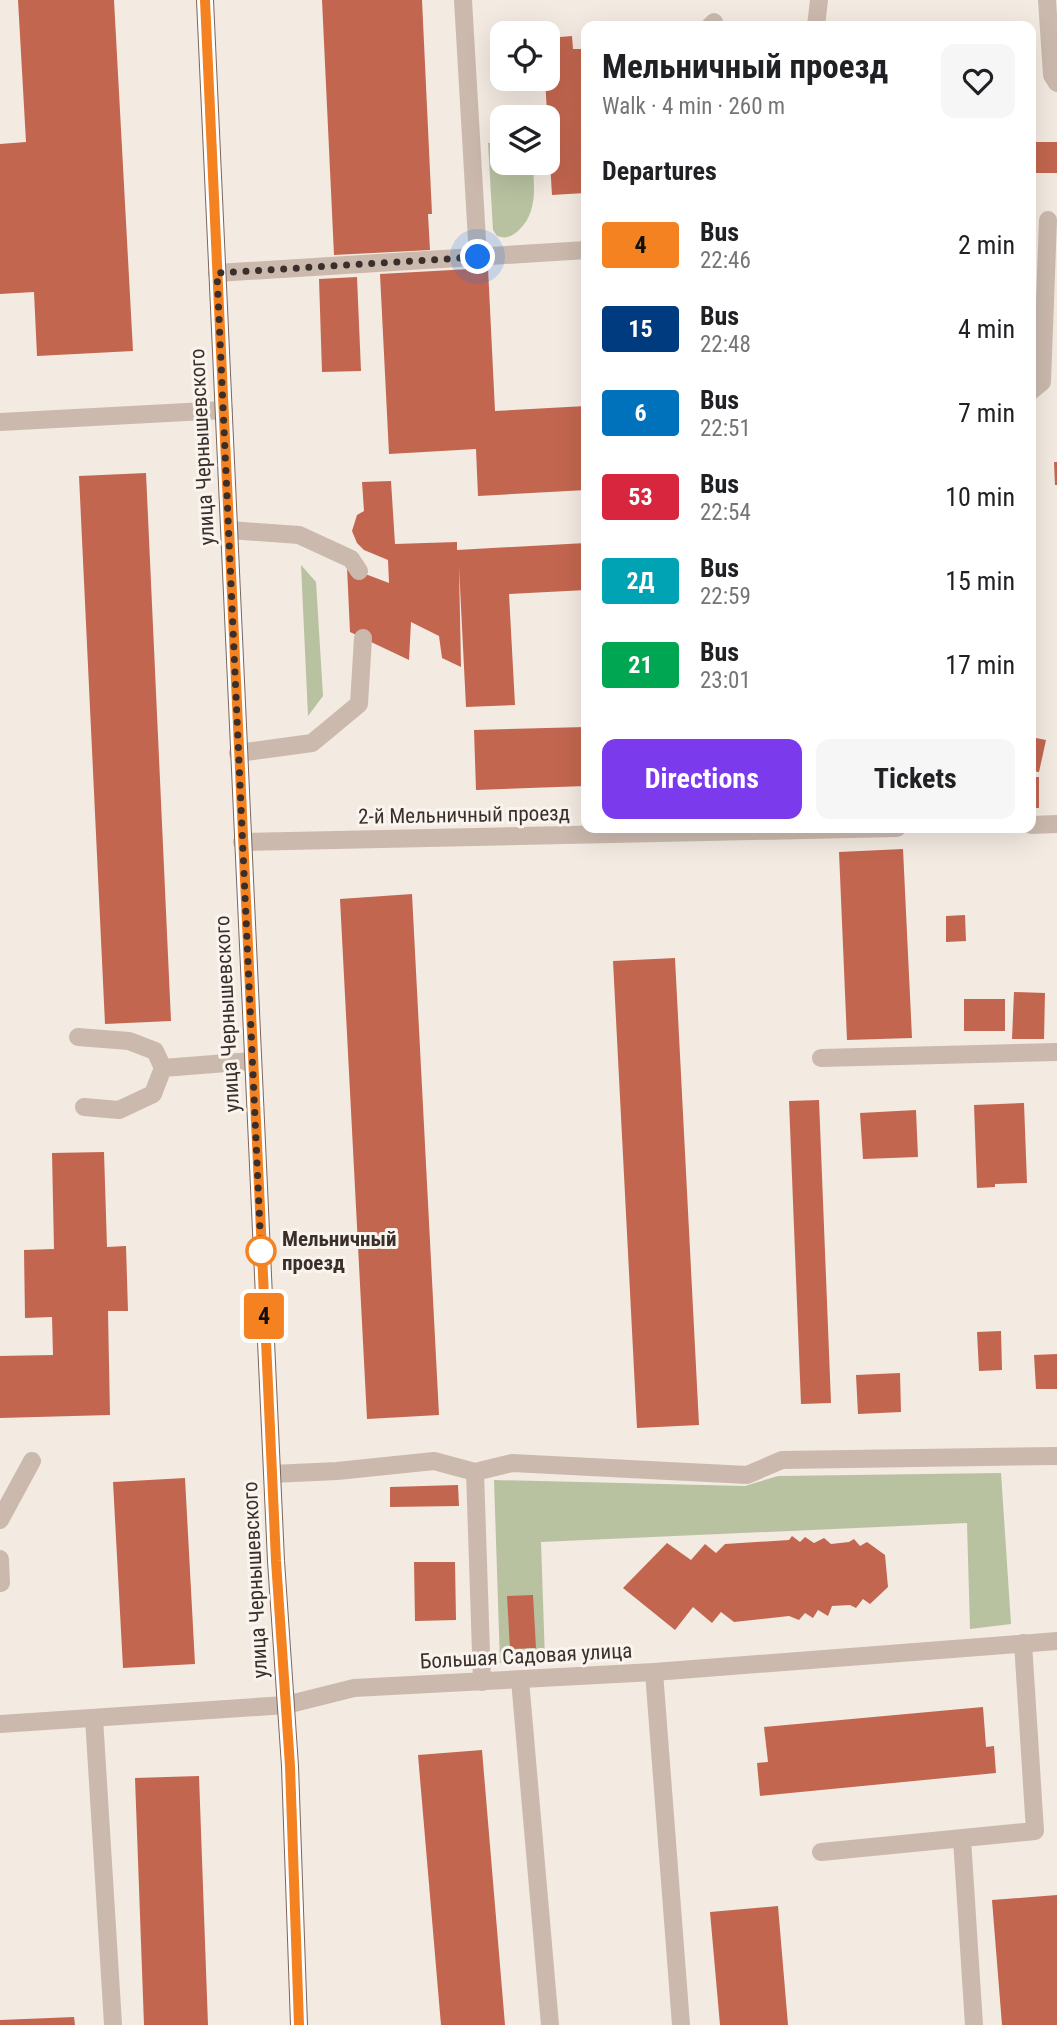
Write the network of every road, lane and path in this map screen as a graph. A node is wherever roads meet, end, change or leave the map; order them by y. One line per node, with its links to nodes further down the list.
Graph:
1 (205, 0): 10 (main road, улица Чернышевского)
2 (463, 0): 9 (street)
3 (819, 0): 5 (street)
4 (1047, 0): 6 (street)
5 (817, 21)
6 (1057, 83)
7 (1048, 219): 11 (street)
8 (581, 250): 9 (street)
9 (478, 257): 10 (street)
10 (217, 273): 12 (main road, улица Чернышевского)
11 (1036, 387)
12 (224, 410): 13 (street); 14 (main road, улица Чернышевского)
13 (0, 422)
14 (229, 530): 15 (street); 17 (main road, улица Чернышевского)
15 (359, 571)
16 (363, 638): 17 (street)
17 (238, 753): 21 (main road, улица Чернышевского)
18 (1057, 824): 19 (street)
19 (1036, 825)
20 (581, 833): 21 (street, 2-й Мельничный проезд)
21 (242, 842): 25 (main road, улица Чернышевского)
22 (78, 1037): 26 (street)
23 (1057, 1052): 24 (street)
24 (821, 1058)
25 (252, 1061): 26 (street); 31 (main road, улица Чернышевского)
26 (163, 1068): 27 (street)
27 (84, 1107)
28 (1057, 1456): 30 (street)
29 (32, 1461): 32 (street)
30 (475, 1472): 31 (street); 39 (street)
31 (272, 1474): 40 (main road, улица Чернышевского)
32 (0, 1520)
33 (0, 1559): 34 (street)
34 (1, 1583)
35 (1057, 1641): 36 (street, Большая Садовая улица)
36 (1023, 1643): 37 (street, Большая Садовая улица); 43 (street)
37 (654, 1672): 38 (street, Большая Садовая улица); 48 (street)
38 (520, 1680): 39 (street, Большая Садовая улица); 47 (street)
39 (482, 1682): 40 (street, Большая Садовая улица)
40 (286, 1705): 41 (street, Большая Садовая улица); 46 (main road, улица Чернышевского)
41 (94, 1718): 42 (street, Большая Садовая улица); 45 (street)
42 (0, 1724)
43 (962, 1839): 44 (street); 49 (street)
44 (821, 1852)
45 (113, 2024)
46 (299, 2025)
47 (550, 2025)
48 (681, 2025)
49 (975, 2025)

